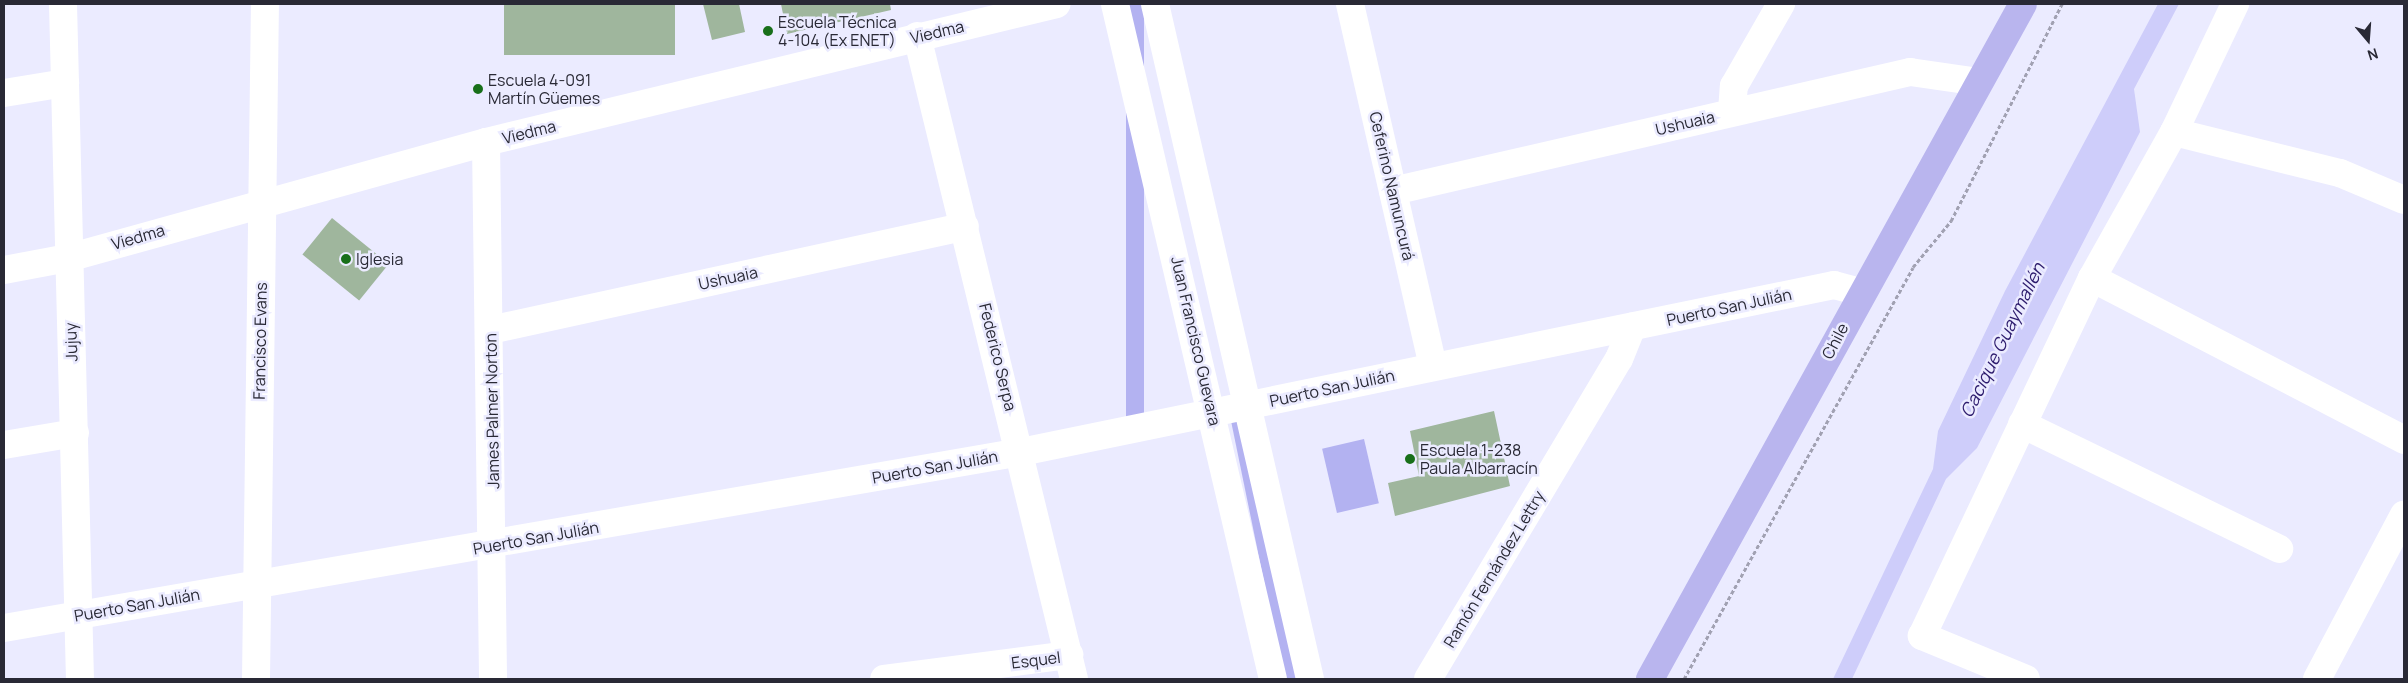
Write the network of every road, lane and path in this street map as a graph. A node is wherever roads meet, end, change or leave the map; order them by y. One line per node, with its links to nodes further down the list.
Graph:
1 (63, 4): 13 (street, Jujuy)
2 (265, 4): 20 (street, Francisco Evans)
3 (1057, 4): 11 (street, Viedma)
4 (1115, 4): 30 (street, Juan Francisco Guevara)
5 (1154, 4): 29 (street)
6 (1781, 4): 15 (street)
7 (2023, 4): 12 (main road, Chile)
8 (2062, 4): 51 (path)
9 (2235, 4): 16 (street)
10 (1354, 5): 18 (street, Ceferino Namuncurá)
11 (917, 36): 17 (street, Viedma); 21 (street, Federico Serpa)
12 (1979, 82): 15 (street, Ushuaia); 25 (main road, Chile)
13 (65, 83): 14 (street); 22 (street, Jujuy)
14 (4, 93)
15 (1732, 112): 18 (street, Ushuaia)
16 (2174, 132): 19 (street); 24 (street)
17 (486, 142): 20 (street, Viedma); 27 (street, James Palmer Norton)
18 (1393, 191): 28 (street, Ceferino Namuncurá)
19 (2404, 200)
20 (262, 202): 22 (street, Viedma); 39 (street, Francisco Evans)
21 (965, 226): 27 (street, Ushuaia); 35 (street, Federico Serpa)
22 (68, 258): 23 (street, Viedma); 32 (street, Jujuy)
23 (4, 270)
24 (2092, 278): 31 (street); 33 (street)
25 (1861, 292): 26 (street, Puerto San Julián); 50 (main road, Chile)
26 (1632, 327): 28 (street, Puerto San Julián); 49 (street, Ramón Fernández Lettry)
27 (490, 330): 37 (street, James Palmer Norton)
28 (1433, 368): 29 (street, Puerto San Julián)
29 (1249, 405): 30 (street, Puerto San Julián); 48 (street)
30 (1214, 413): 35 (street, Puerto San Julián); 47 (street, Juan Francisco Guevara)
31 (2022, 424): 38 (street); 52 (street)
32 (75, 433): 34 (street); 40 (street, Jujuy)
33 (2404, 440)
34 (4, 445)
35 (1021, 452): 37 (street, Puerto San Julián); 42 (street, Federico Serpa)
36 (2404, 515): 53 (street)
37 (494, 545): 39 (street, Puerto San Julián); 45 (street, James Palmer Norton)
38 (2279, 549)
39 (257, 585): 40 (street, Puerto San Julián); 44 (street, Francisco Evans)
40 (80, 615): 41 (street, Puerto San Julián); 43 (street, Jujuy)
41 (4, 628)
42 (1071, 667): 46 (street, Esquel)
43 (80, 679)
44 (256, 679)
45 (493, 679)
46 (884, 679)
47 (1273, 679)
48 (1310, 679)
49 (1428, 679)
50 (1650, 679)
51 (1684, 679)
52 (2026, 679)
53 (2317, 679)

